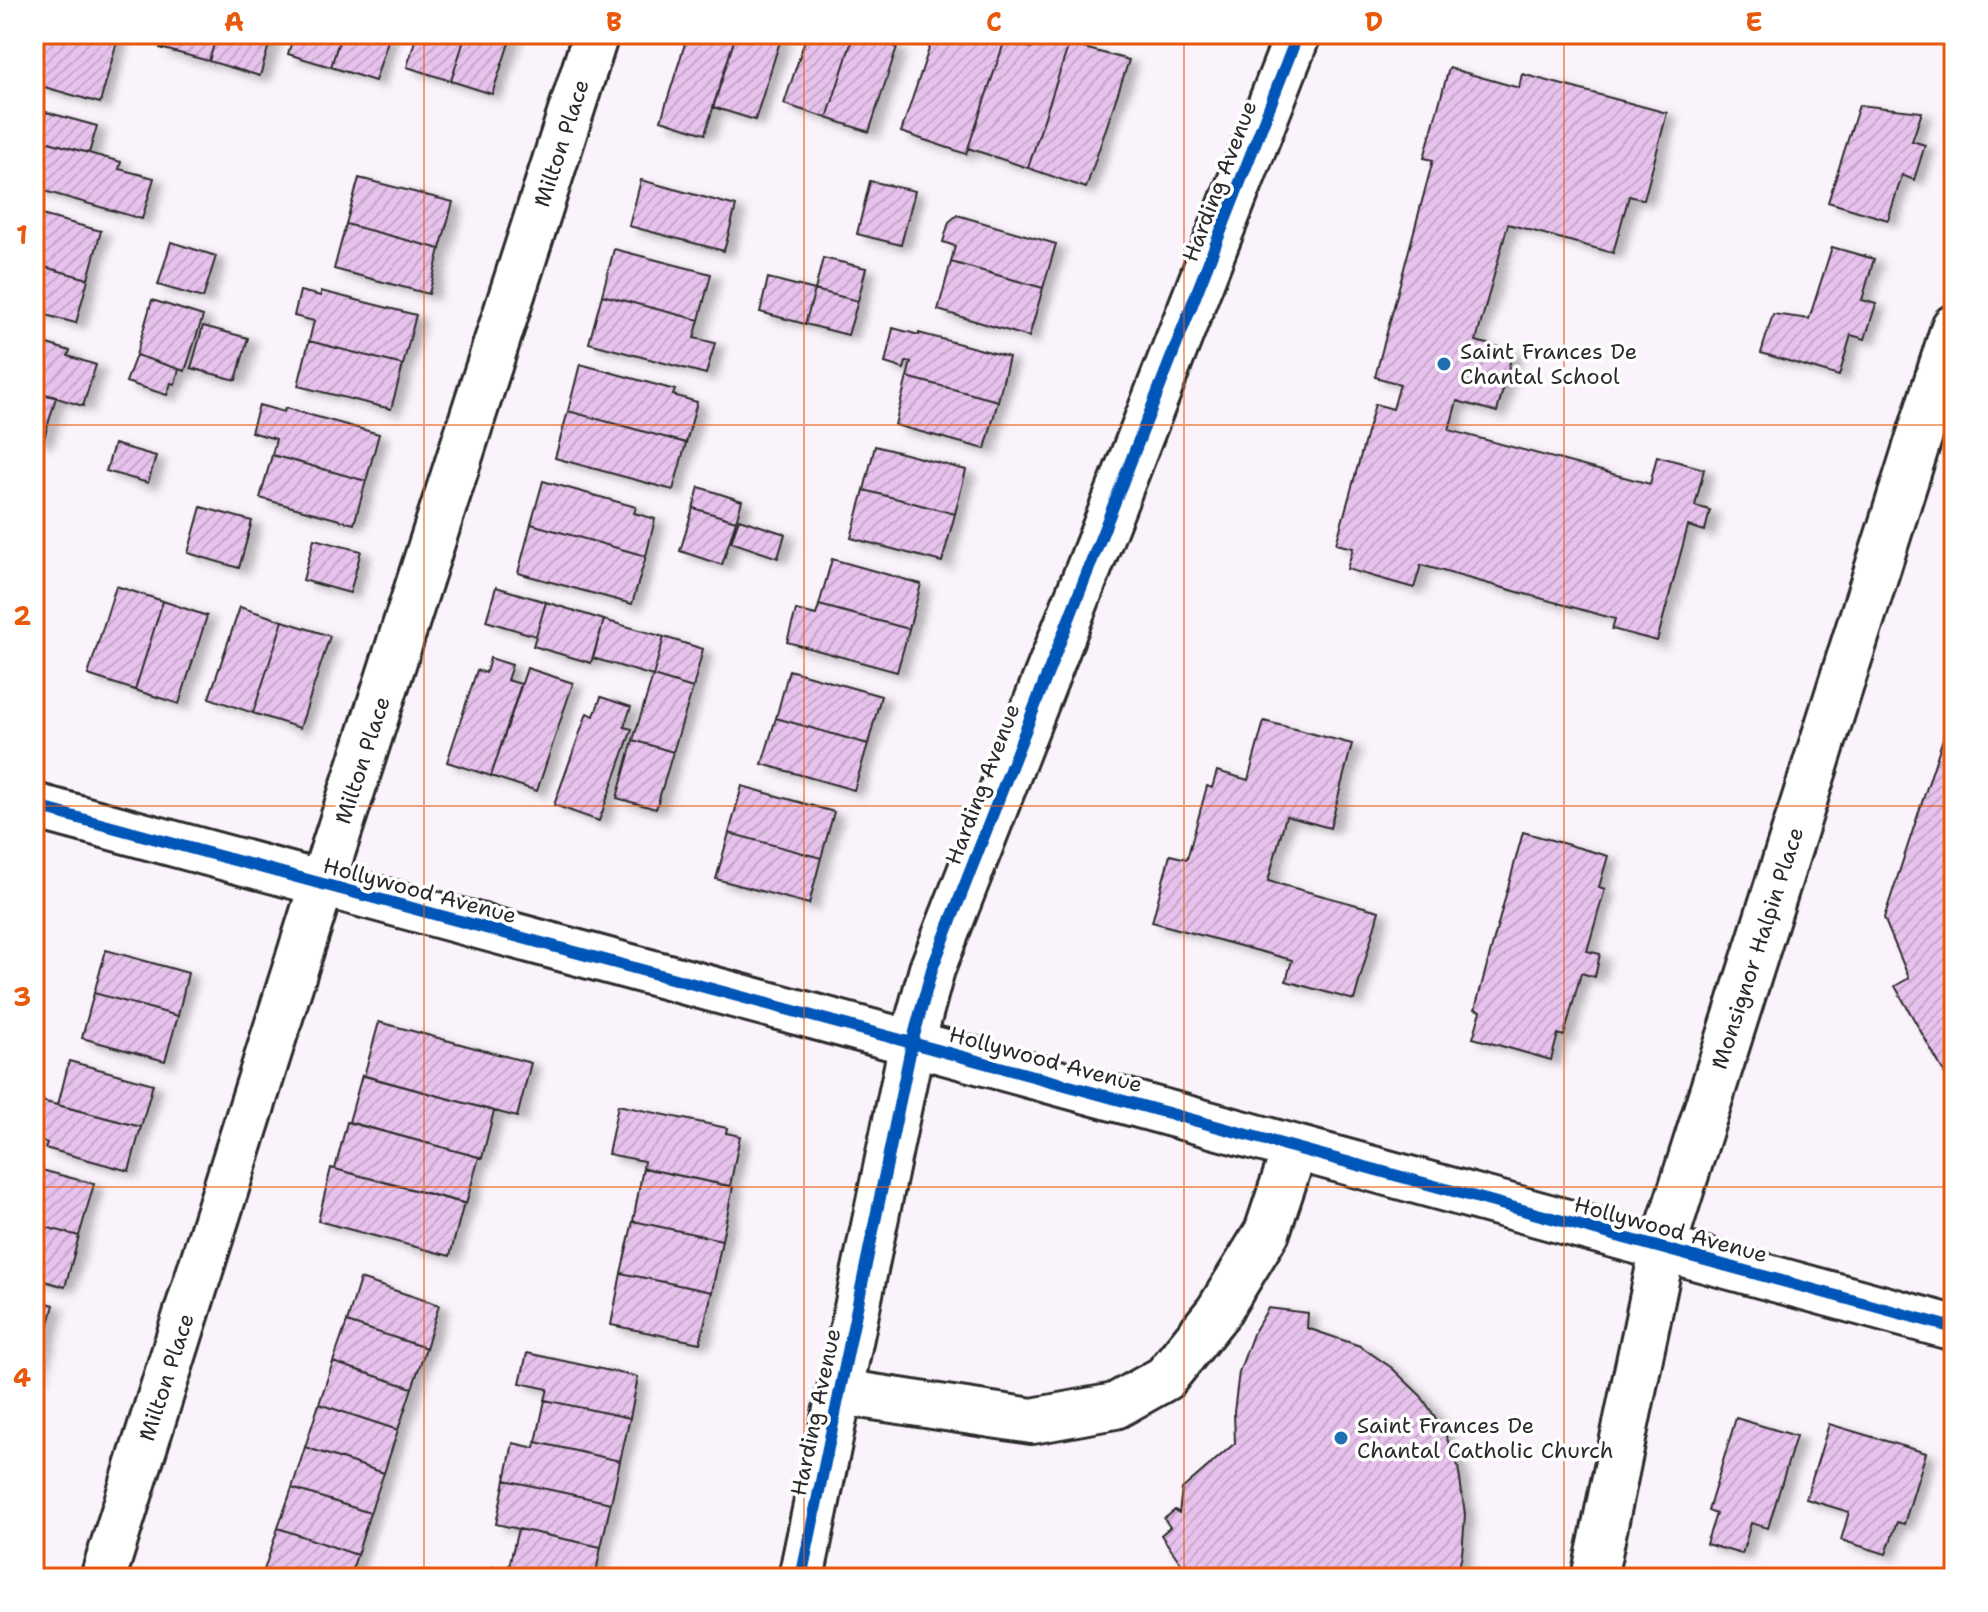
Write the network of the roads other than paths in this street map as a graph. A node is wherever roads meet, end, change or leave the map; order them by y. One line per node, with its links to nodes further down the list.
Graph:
1 (596, 34): 5 (street, Milton Place)
2 (1298, 34): 6 (street, Harding Avenue)
3 (1954, 327): 8 (street, Monsignor Halpin Place)
4 (34, 806): 5 (street, Hollywood Avenue)
5 (322, 884): 6 (street, Hollywood Avenue); 11 (street, Milton Place)
6 (912, 1043): 7 (street, Hollywood Avenue); 10 (street, Harding Avenue)
7 (1295, 1148): 8 (street, Hollywood Avenue); 10 (street)
8 (1663, 1247): 9 (street, Hollywood Avenue); 13 (street, Monsignor Halpin Place)
9 (1954, 1328)
10 (840, 1392): 12 (street, Harding Avenue)
11 (103, 1578)
12 (801, 1578)
13 (1594, 1578)

